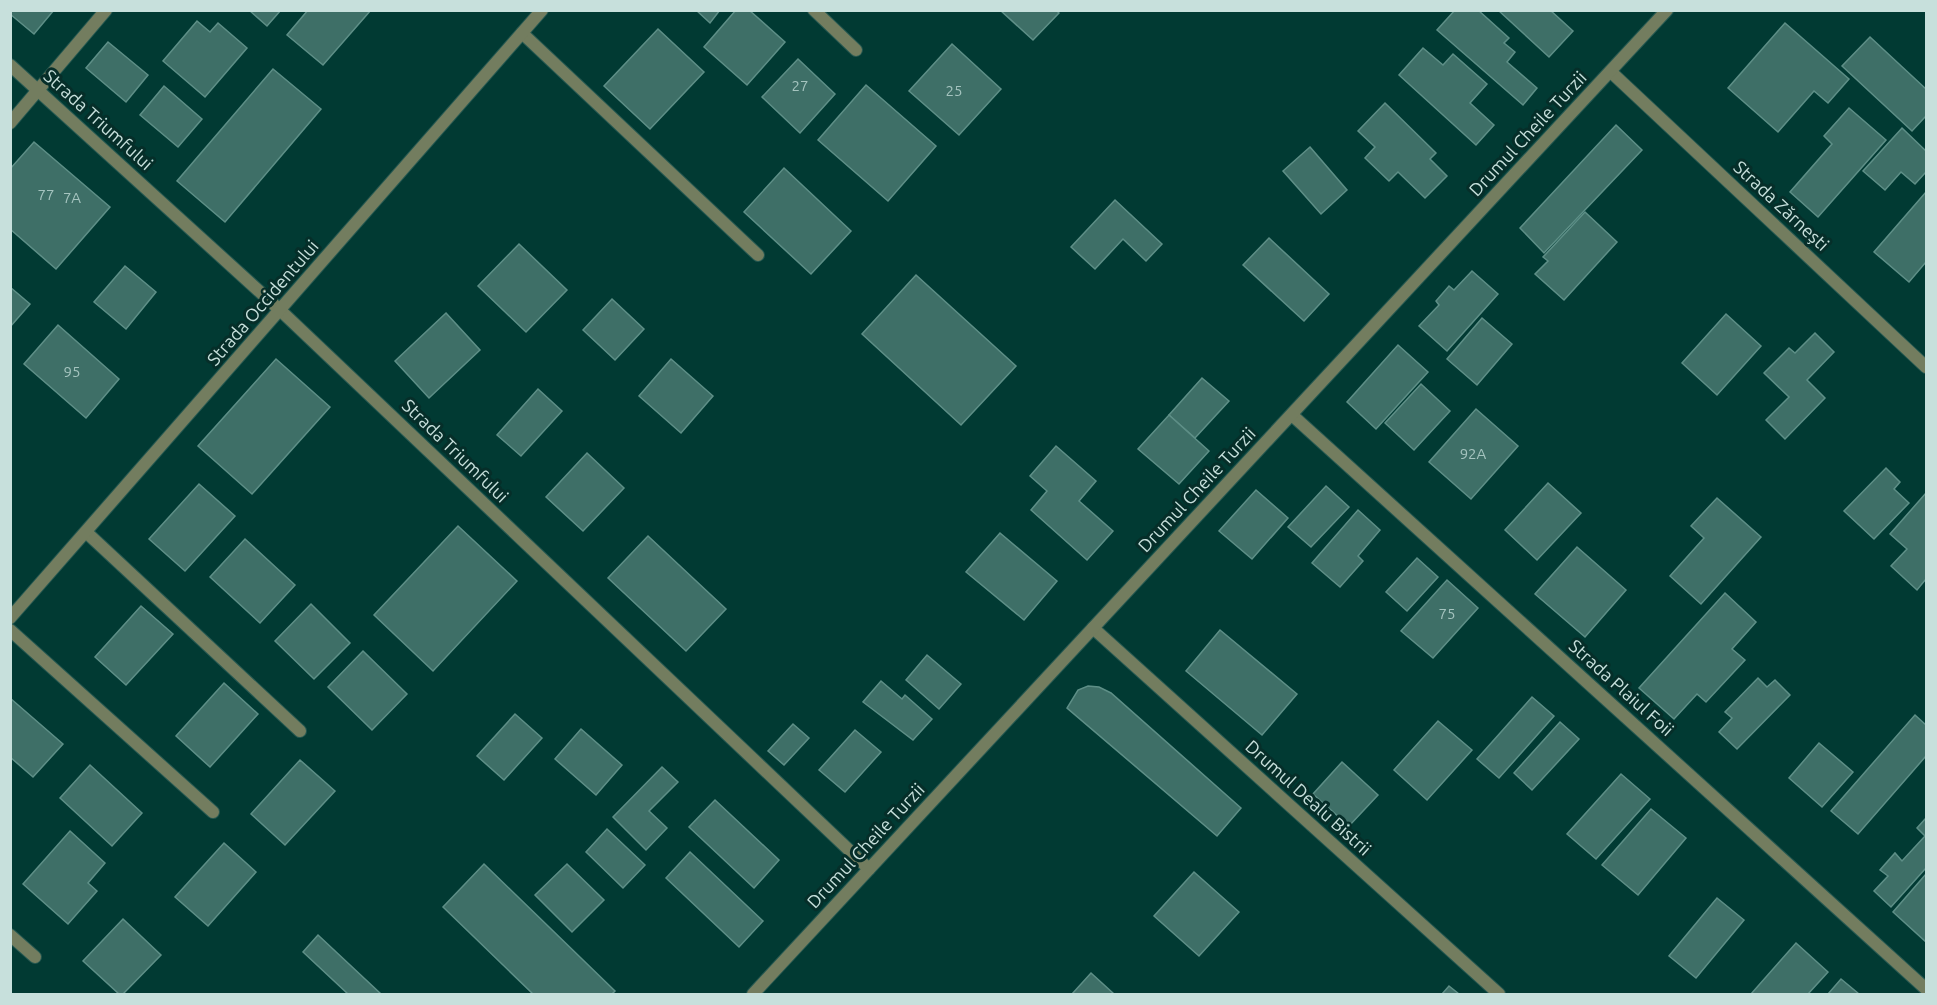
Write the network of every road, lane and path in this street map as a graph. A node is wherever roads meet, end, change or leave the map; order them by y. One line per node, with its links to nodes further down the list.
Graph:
1 (106, 10): 9 (street)
2 (542, 10): 5 (street, Strada Occidentului)
3 (814, 10): 6 (street)
4 (1667, 10): 8 (street, Drumul Cheile Turzii)
5 (522, 33): 11 (street); 12 (street, Strada Occidentului)
6 (856, 50)
7 (10, 65): 9 (street, Strada Triumfului)
8 (1611, 72): 13 (street, Strada Zărnești); 14 (street, Drumul Cheile Turzii)
9 (39, 90): 10 (street); 12 (street, Strada Triumfului)
10 (10, 123)
11 (758, 255)
12 (281, 310): 15 (street, Strada Occidentului); 21 (street, Strada Triumfului)
13 (1926, 367)
14 (1292, 415): 17 (street, Drumul Cheile Turzii); 24 (street, Strada Plaiul Foii)
15 (86, 532): 16 (street, Strada Occidentului); 19 (street)
16 (10, 618)
17 (1093, 628): 21 (street, Drumul Cheile Turzii); 26 (street, Drumul Dealu Bistrii)
18 (10, 630): 20 (street)
19 (300, 731)
20 (213, 812)
21 (869, 869): 25 (street, Drumul Cheile Turzii)
22 (10, 935): 23 (street)
23 (35, 957)
24 (1926, 989)
25 (753, 994)
26 (1499, 994)

